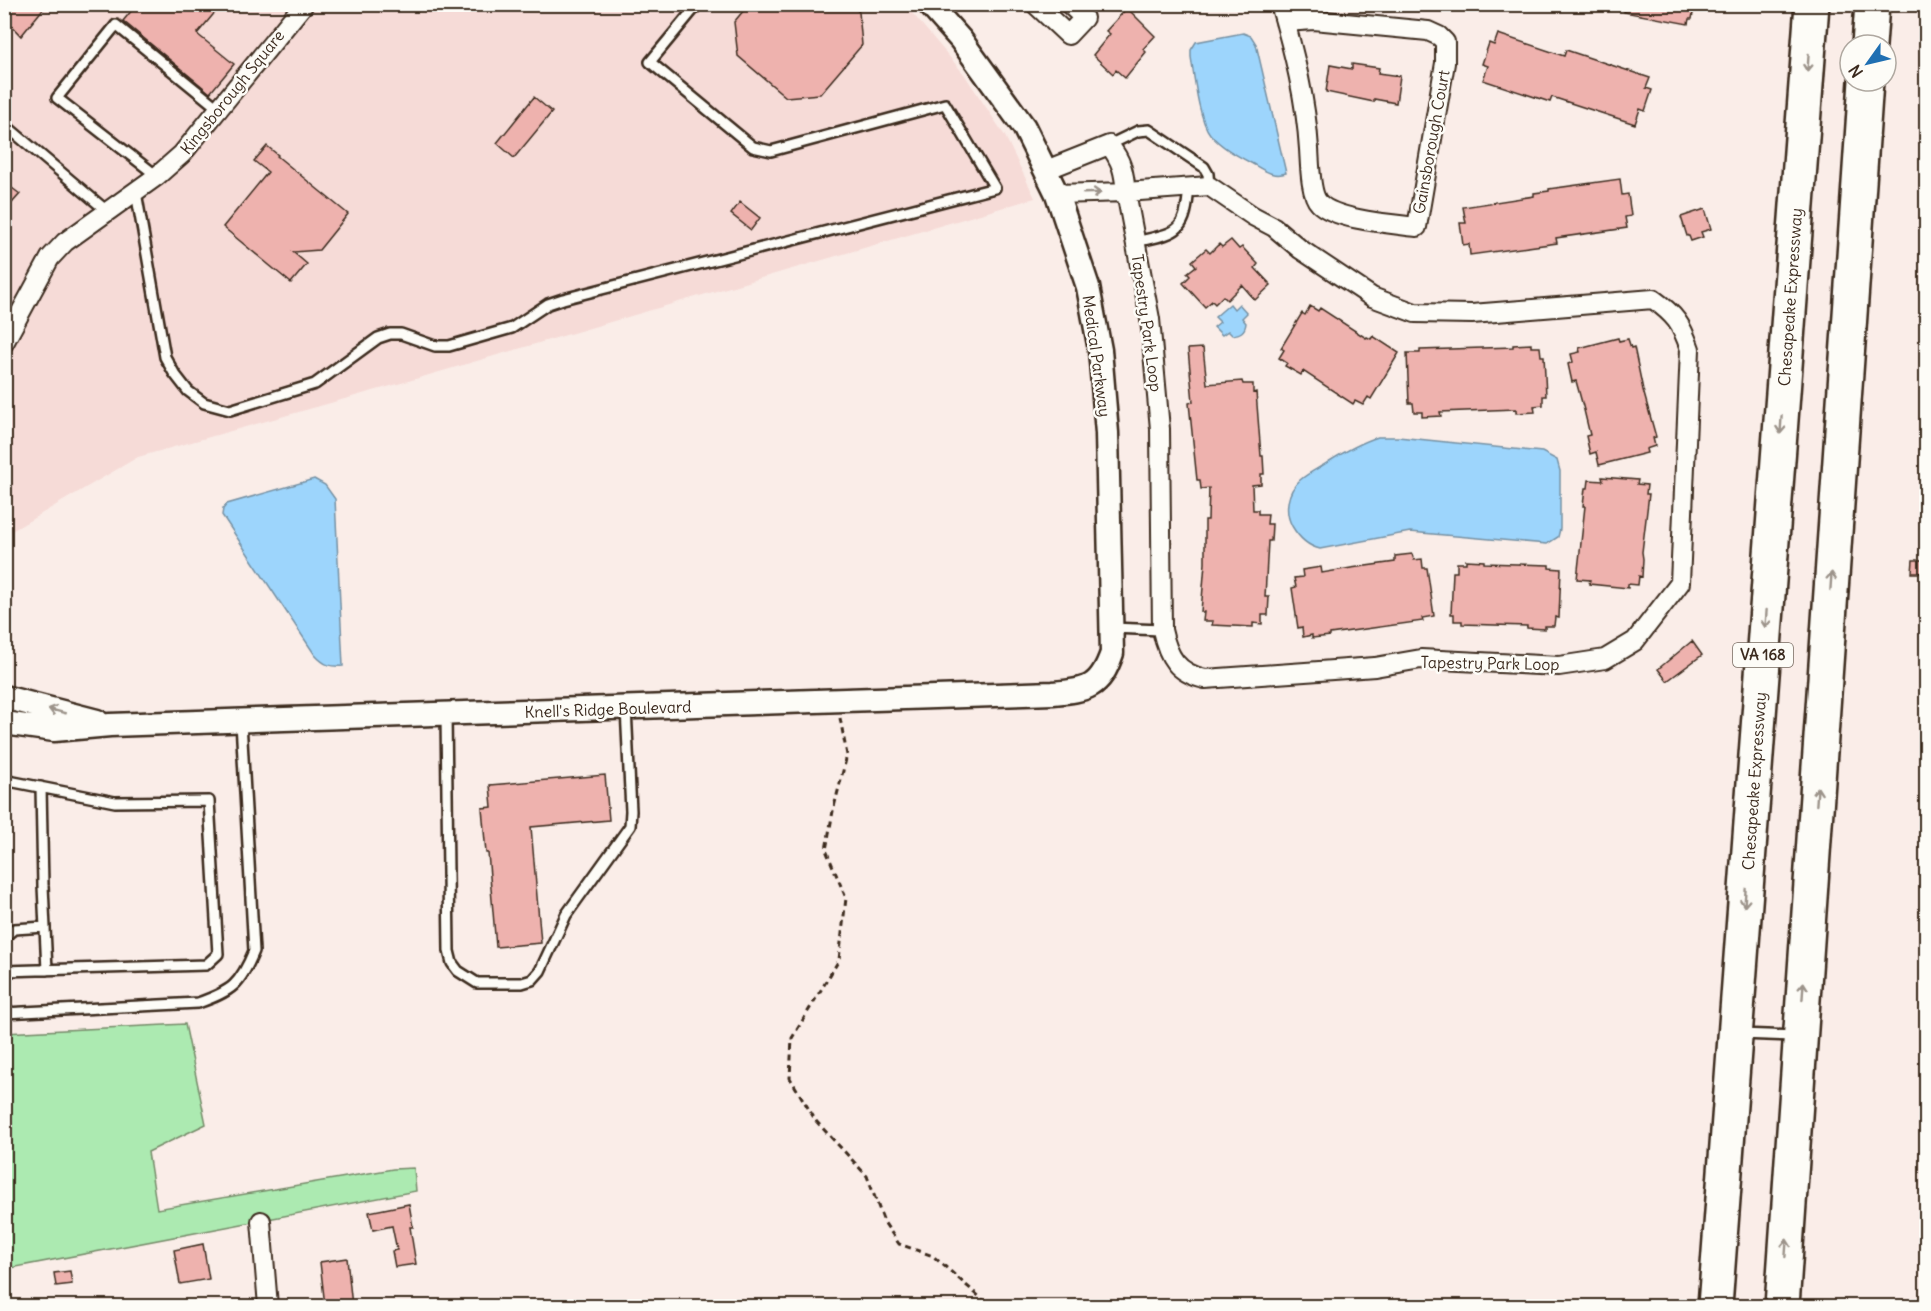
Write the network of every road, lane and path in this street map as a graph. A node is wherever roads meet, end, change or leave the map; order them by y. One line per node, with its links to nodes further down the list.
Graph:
1 (304, 4): 12 (street, Kingsborough Square)
2 (698, 4): 19 (lane)
3 (929, 4): 15 (street, Medical Parkway)
4 (1035, 4): 5 (street)
5 (1069, 4)
6 (1280, 4): 9 (street, Gainsborough Court)
7 (1812, 4): 42 (highway, Chesapeake Expressway / VA 168, one-way to 42)
8 (1872, 4): 10 (highway)
9 (1285, 22): 9 (street, Gainsborough Court)
10 (1870, 33)
11 (1865, 93): 43 (highway, one-way to 11)
12 (219, 109): 16 (street, Kingsborough Square); 16 (lane)
13 (4, 124): 22 (lane)
14 (1110, 145): 15 (street); 17 (lane); 20 (street, Tapestry Park Loop)
15 (1046, 170): 21 (street, Medical Parkway)
16 (157, 176): 19 (street, Kingsborough Square)
17 (1209, 186): 18 (street); 26 (street, Tapestry Park Loop)
18 (1189, 187): 20 (street); 23 (lane)
19 (136, 192): 22 (street, Kingsborough Square)
20 (1126, 192): 21 (street, one-way to 20); 23 (street, Tapestry Park Loop)
21 (1057, 194): 25 (street, Medical Parkway)
22 (108, 212): 24 (street, Kingsborough Square)
23 (1135, 242): 26 (street, Tapestry Park Loop)
24 (4, 342)
25 (1111, 628): 26 (lane); 27 (street, Medical Parkway)
26 (1162, 630)
27 (1101, 678): 29 (street, Knell's Ridge Boulevard)
28 (4, 697): 34 (street, Knell's Ridge Boulevard, one-way to 28)
29 (837, 701): 30 (street, Knell's Ridge Boulevard); 46 (path)
30 (626, 708): 31 (street, Knell's Ridge Boulevard); 31 (lane)
31 (446, 714): 32 (street, Knell's Ridge Boulevard)
32 (241, 722): 34 (street, Knell's Ridge Boulevard); 41 (lane)
33 (4, 723): 34 (street, Knell's Ridge Boulevard)
34 (110, 725)
35 (4, 780): 36 (lane)
36 (41, 787): 37 (lane); 39 (lane)
37 (45, 927): 38 (lane); 39 (lane)
38 (4, 937)
39 (47, 970): 40 (lane)
40 (4, 971)
41 (4, 1013)
42 (1735, 1033): 43 (lane); 47 (highway, Chesapeake Expressway / VA 168)
43 (1800, 1036): 48 (highway, one-way to 43)
44 (261, 1221): 45 (street)
45 (268, 1306)
46 (990, 1306)
47 (1715, 1306)
48 (1782, 1306)

